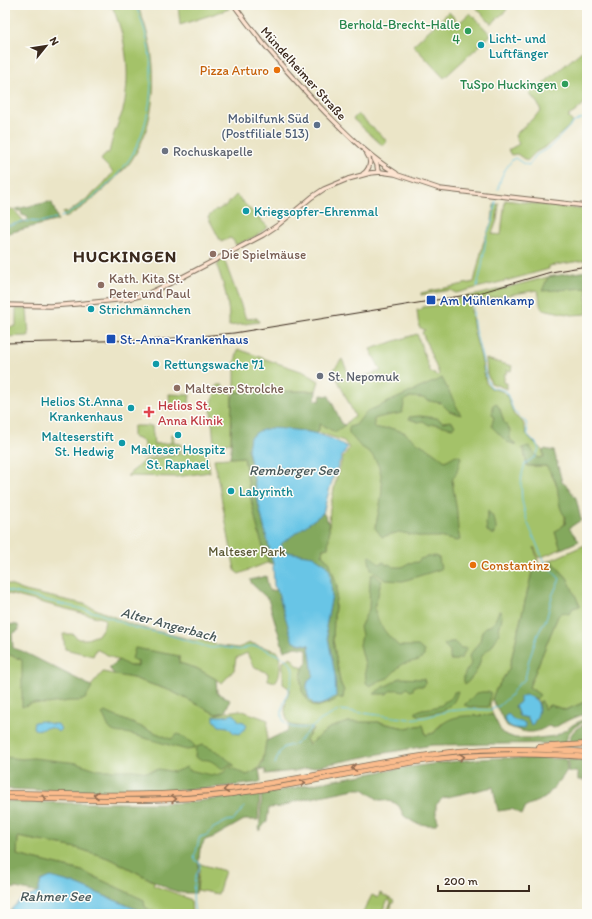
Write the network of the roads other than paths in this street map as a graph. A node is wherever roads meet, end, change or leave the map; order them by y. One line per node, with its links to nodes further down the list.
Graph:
1 (234, 5): 2 (main road, Mündelheimer Straße)
2 (364, 150): 3 (main road, Mündelheimer Straße); 5 (main road)
3 (372, 157): 4 (main road, Mündelheimer Straße); 6 (main road, Mündelheimer Straße)
4 (378, 172): 5 (main road); 6 (main road)
5 (361, 175): 8 (main road)
6 (401, 175): 7 (main road)
7 (587, 206)
8 (5, 305)
9 (587, 744): 10 (highway)
10 (521, 749): 11 (highway); 13 (highway, one-way to 13)
11 (587, 752)
12 (587, 757): 14 (highway, one-way to 12)
13 (5, 793)
14 (5, 798)

